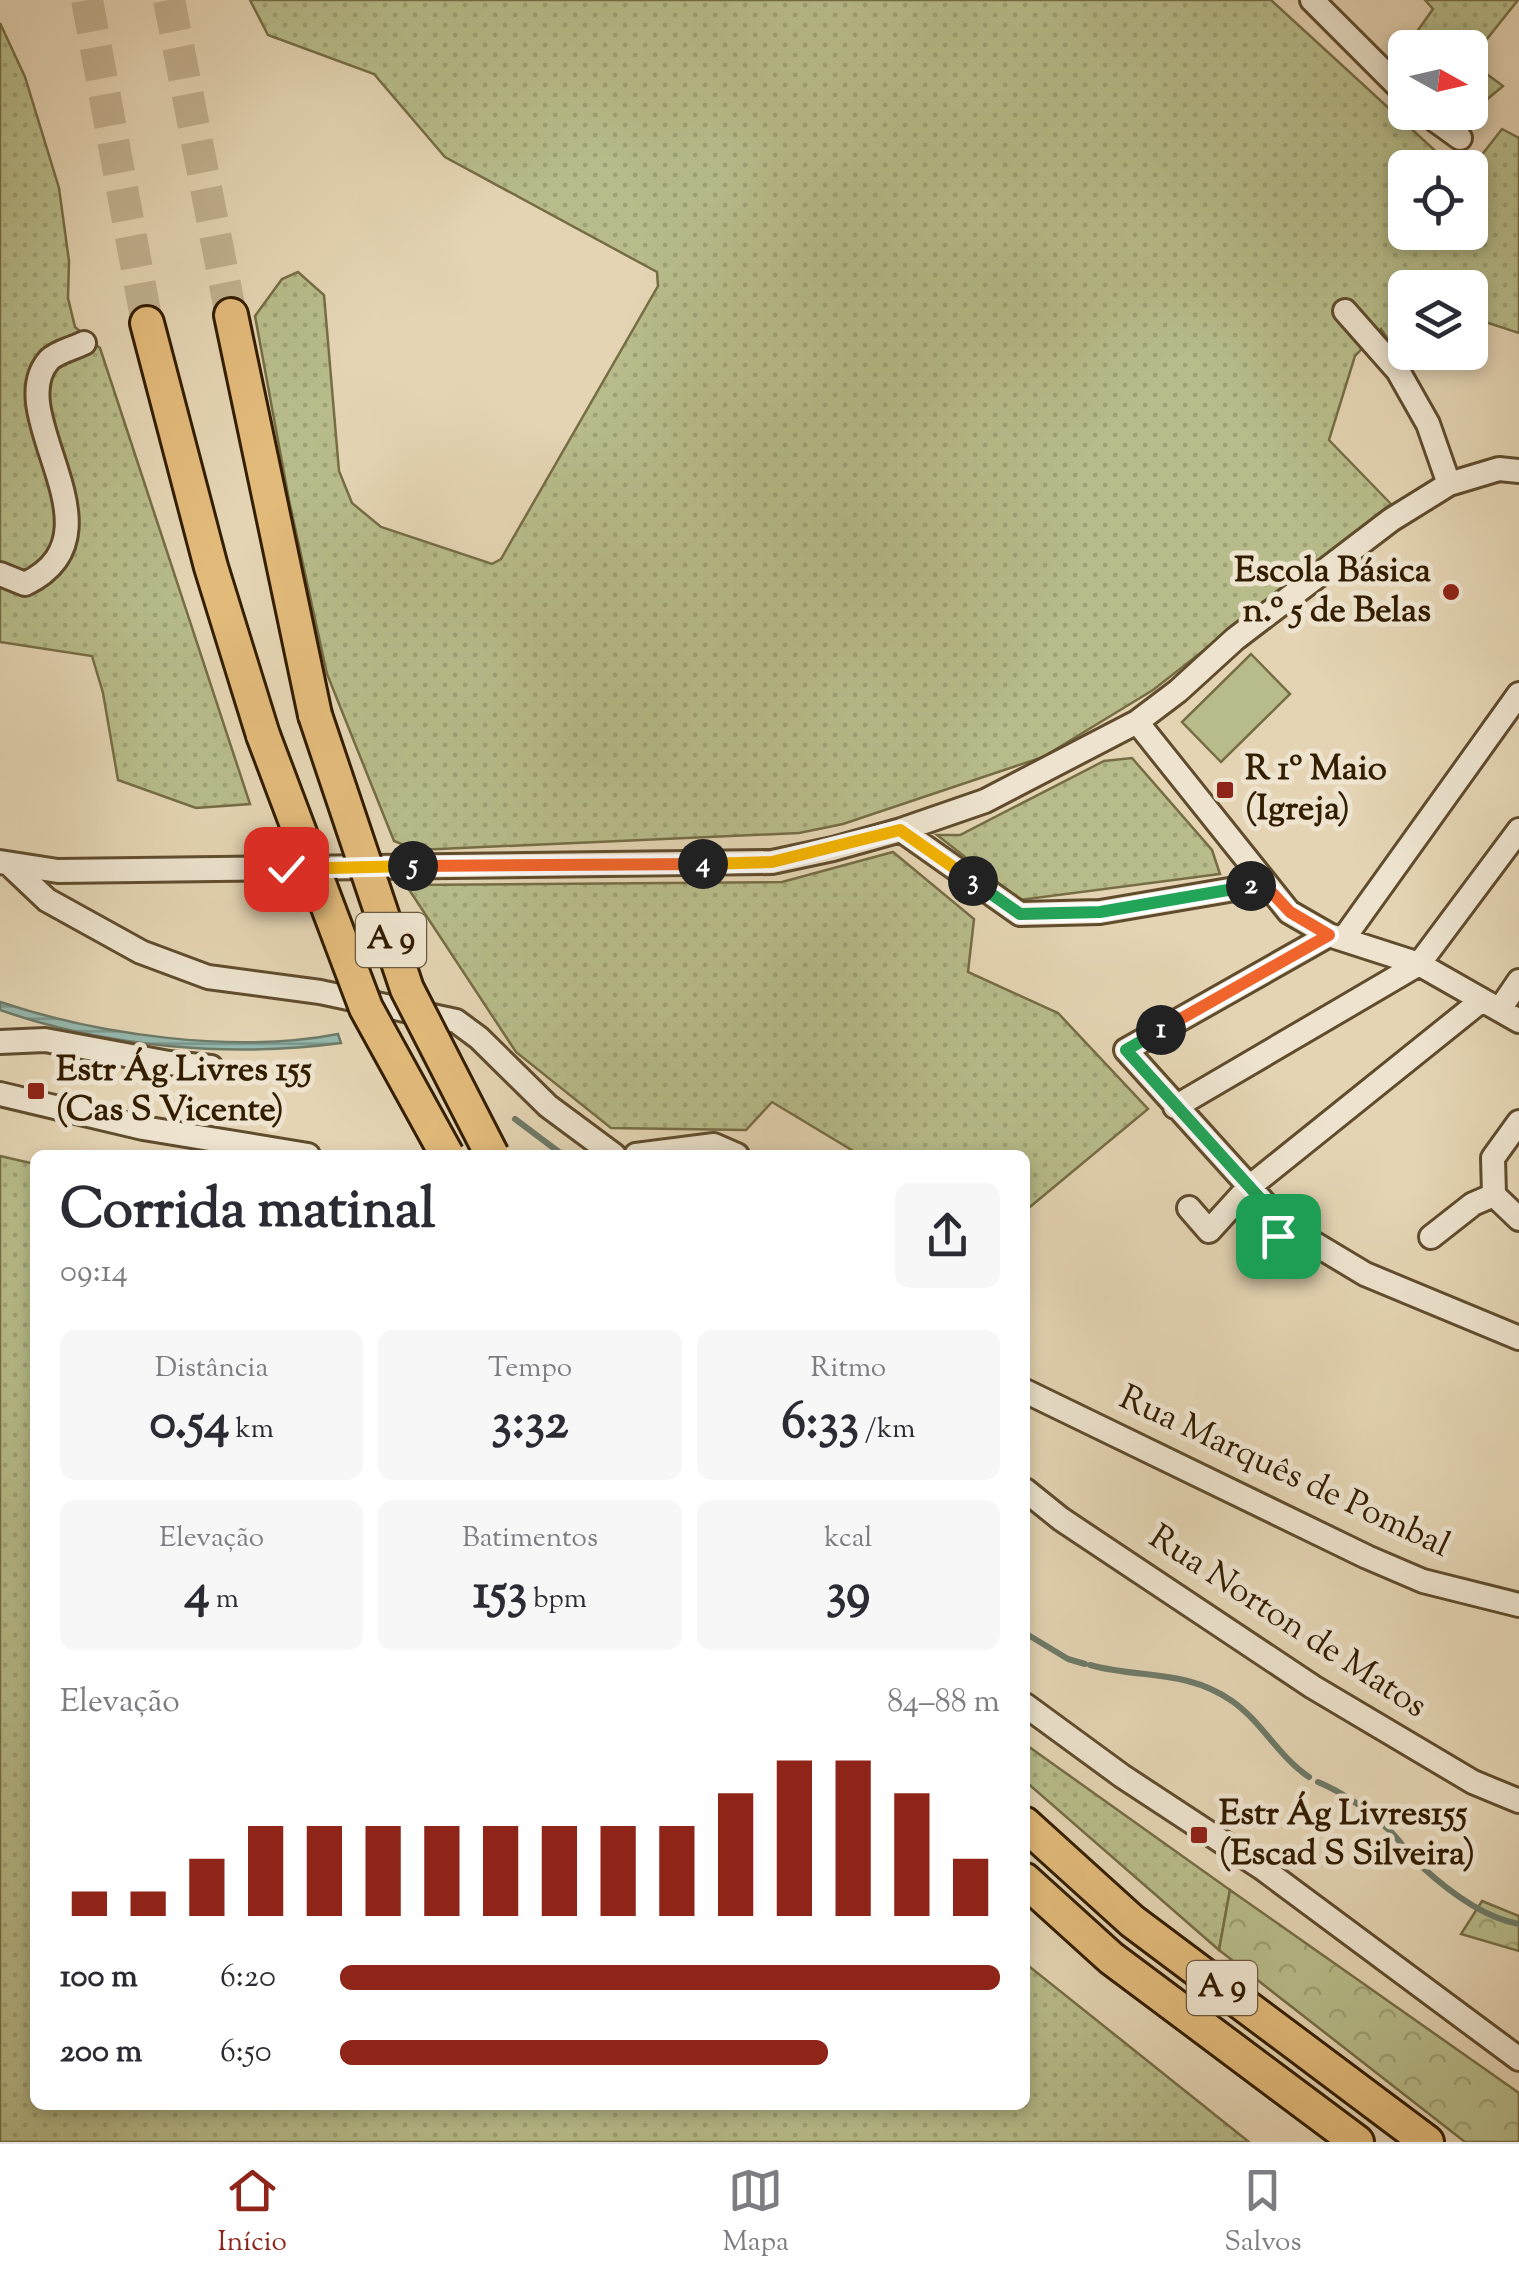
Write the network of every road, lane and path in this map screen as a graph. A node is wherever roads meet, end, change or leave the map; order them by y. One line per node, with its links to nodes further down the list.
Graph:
1 (1312, 0): 2 (street)
2 (1388, 76)
3 (1449, 130): 4 (street)
4 (1460, 138)
5 (1345, 311): 10 (street)
6 (231, 315): 29 (highway, A 9, bridge)
7 (147, 323): 28 (highway, A 9, bridge)
8 (84, 343): 11 (street)
9 (1519, 472): 10 (street)
10 (1449, 484): 13 (street)
11 (0, 574)
12 (1519, 694): 18 (street)
13 (1137, 722): 14 (street); 17 (street)
14 (900, 830): 16 (street); 17 (street)
15 (1519, 830): 19 (street)
16 (4, 863): 30 (street)
17 (1264, 884): 18 (street)
18 (1336, 936): 19 (street); 25 (street)
19 (1419, 964): 21 (street); 25 (street)
20 (1519, 981): 21 (street)
21 (1500, 1010): 33 (street)
22 (0, 1042): 23 (street)
23 (211, 1066)
24 (0, 1094): 27 (street)
25 (1175, 1107): 33 (street)
26 (1518, 1126): 34 (street)
27 (277, 1150)
28 (443, 1150)
29 (489, 1150)
30 (607, 1150)
31 (671, 1150): 32 (street)
32 (727, 1150)
33 (1248, 1188): 35 (street); 38 (street)
34 (1494, 1196): 36 (street); 37 (street)
35 (1189, 1208)
36 (1519, 1219)
37 (1431, 1237)
38 (1519, 1338)
39 (1030, 1393): 41 (street, Rua Marquês de Pombal)
40 (1030, 1494): 43 (street, Rua Norton de Matos)
41 (1519, 1605)
42 (1030, 1708): 46 (street)
43 (1519, 1800)
44 (1030, 1829): 48 (highway, A 9)
45 (1030, 1885): 47 (highway, A 9)
46 (1519, 2059)
47 (1356, 2142)
48 (1427, 2142)

